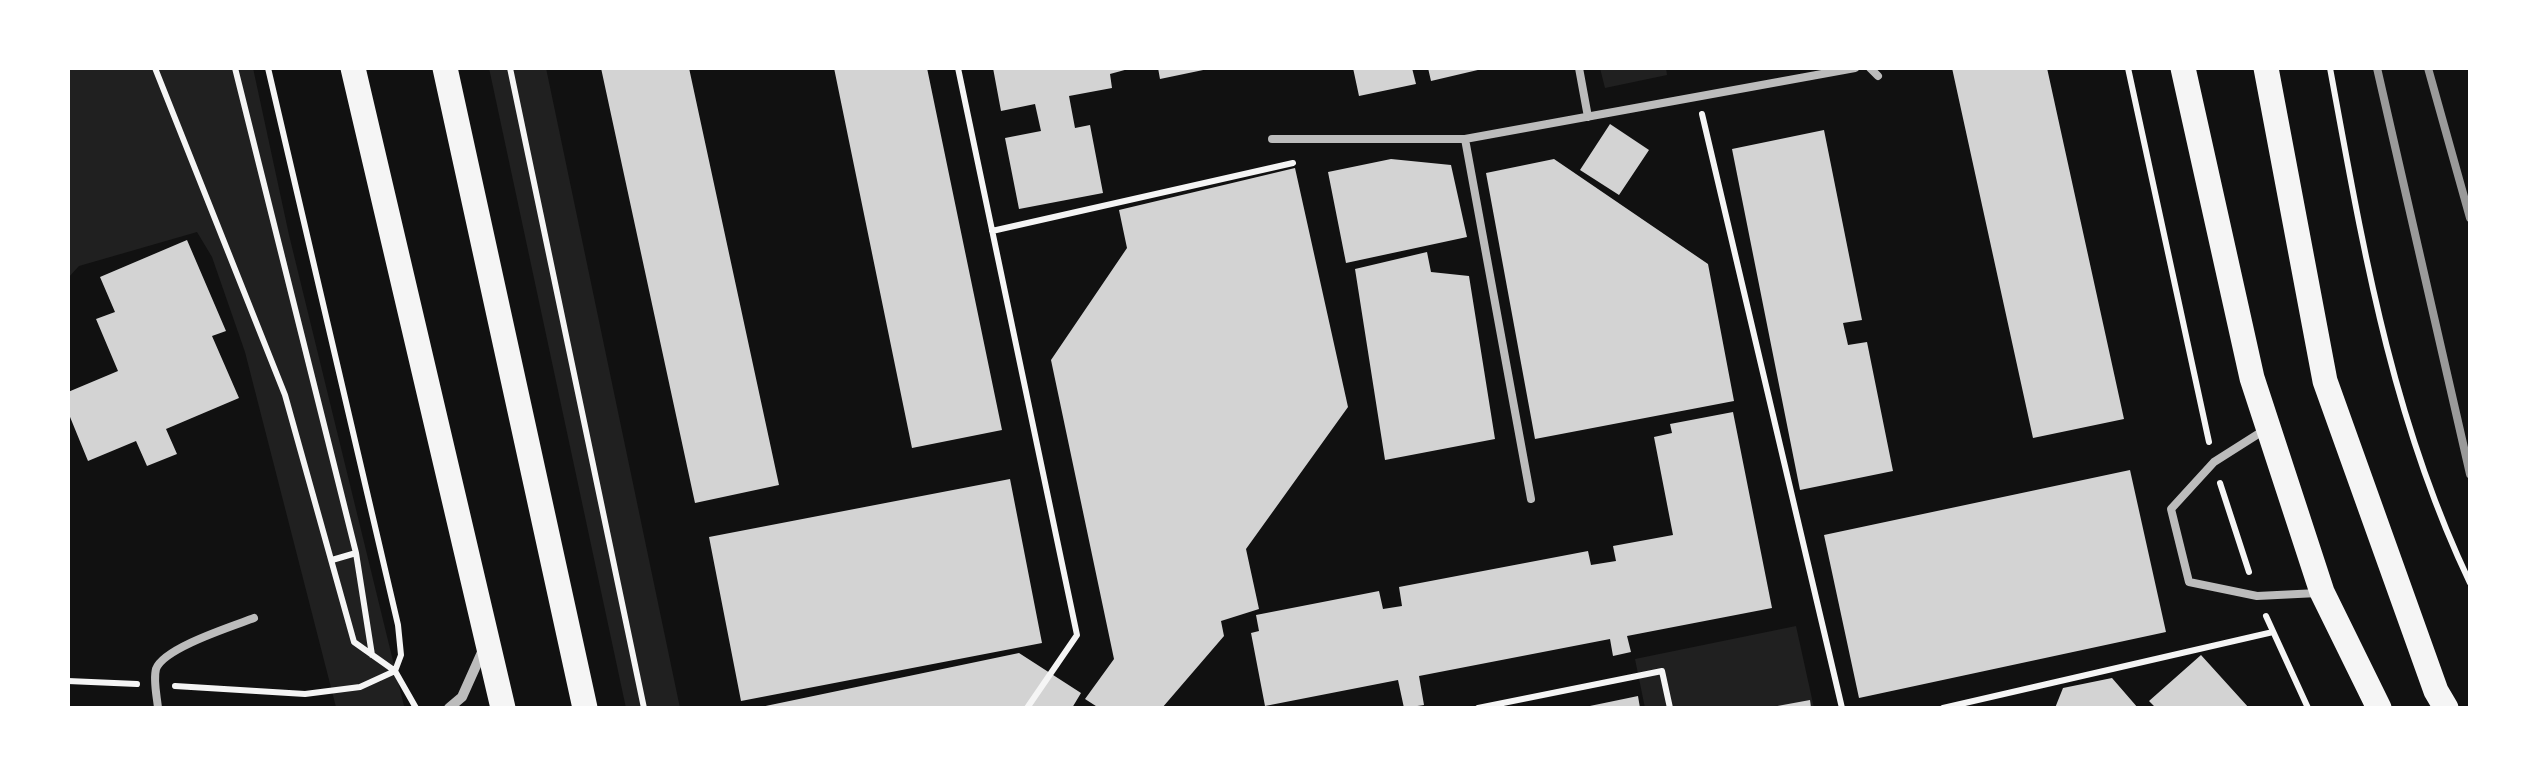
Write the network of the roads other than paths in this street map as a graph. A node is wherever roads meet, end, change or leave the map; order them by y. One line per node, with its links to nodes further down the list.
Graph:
1 (354, 68): 16 (main road)
2 (444, 68): 20 (main road)
3 (1578, 68): 9 (lane)
4 (1855, 68): 9 (lane)
5 (1870, 68): 8 (lane)
6 (2183, 68): 12 (main road)
7 (2266, 68): 22 (main road)
8 (1878, 76)
9 (1588, 117): 11 (lane)
10 (1272, 138): 11 (lane)
11 (1466, 140): 13 (lane)
12 (2268, 428): 14 (main road); 14 (lane)
13 (1532, 499)
14 (2322, 592): 21 (main road)
15 (254, 618): 17 (lane)
16 (487, 642): 18 (street); 19 (main road)
17 (158, 708)
18 (449, 708)
19 (502, 708)
20 (585, 708)
21 (2379, 708)
22 (2446, 708)

